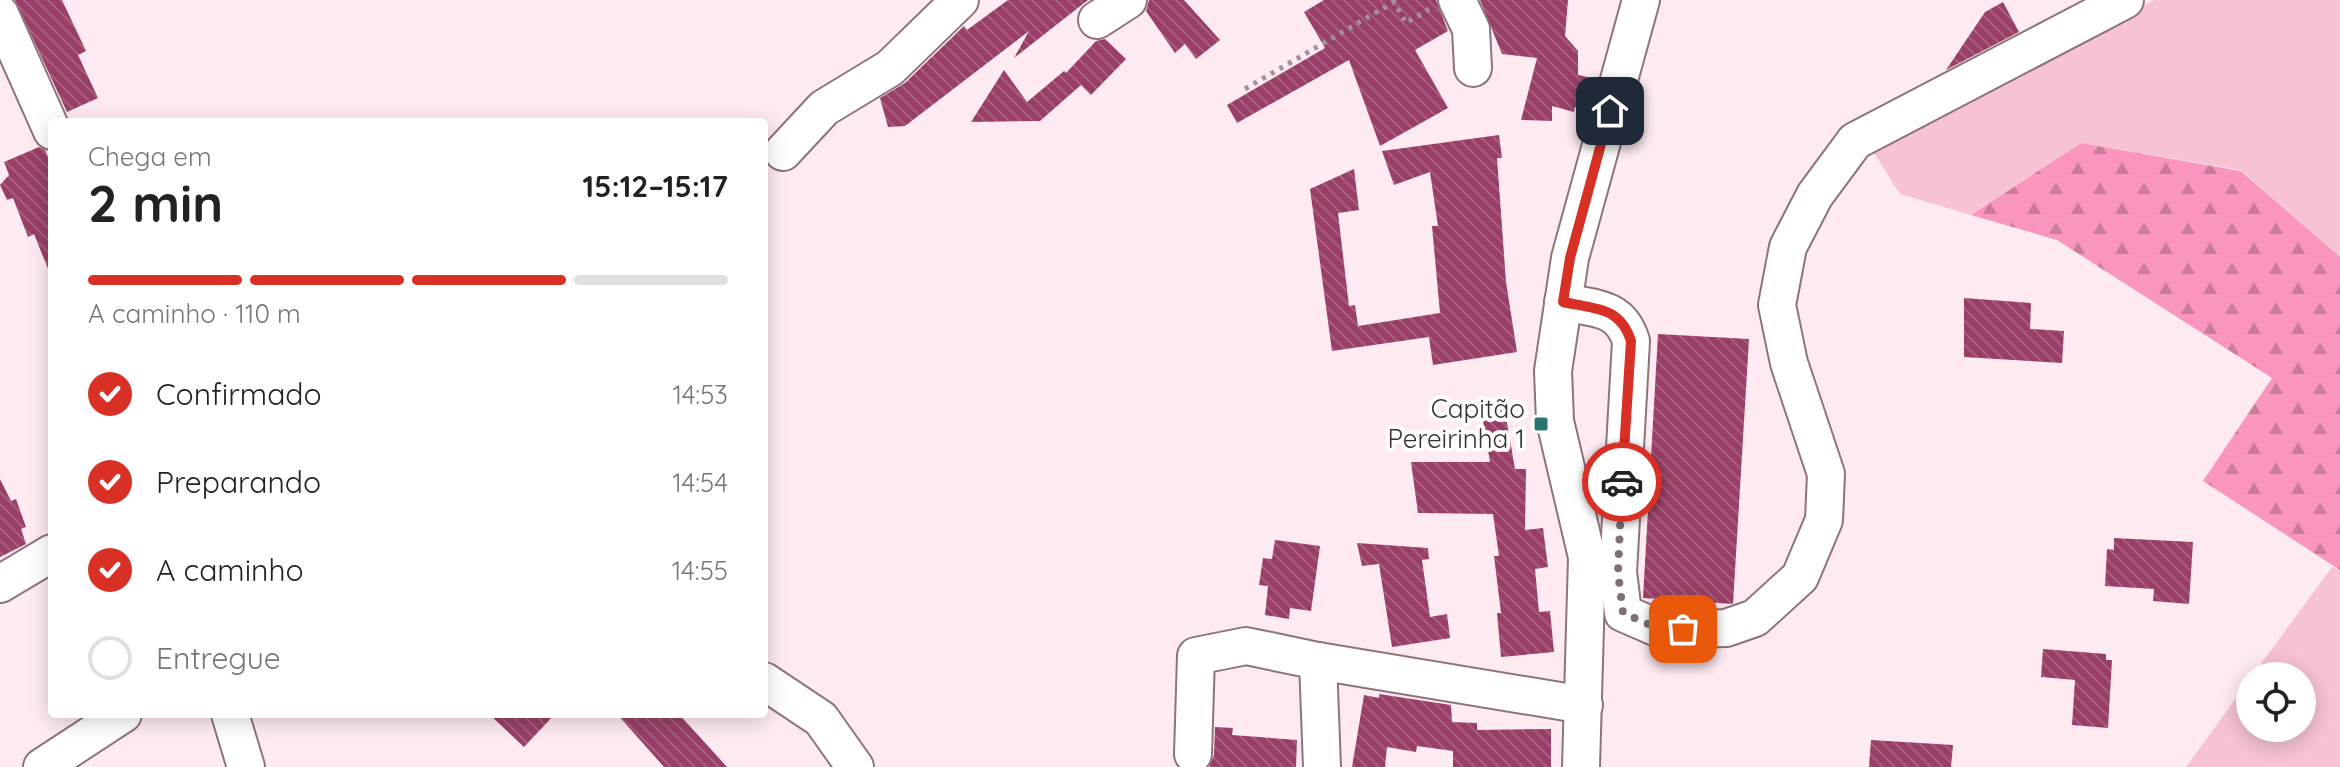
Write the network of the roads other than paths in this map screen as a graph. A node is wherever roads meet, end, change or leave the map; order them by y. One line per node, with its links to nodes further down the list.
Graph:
1 (960, 0): 10 (street)
2 (1128, 0): 7 (street)
3 (1641, 0): 11 (street)
4 (2125, 0): 11 (street)
5 (1444, 4): 8 (street)
6 (0, 14): 9 (street)
7 (1097, 20)
8 (1473, 68)
9 (48, 122)
10 (783, 152)
11 (1563, 302): 16 (street)
12 (48, 555): 13 (street)
13 (0, 584)
14 (1318, 661): 16 (street); 19 (street); 23 (street)
15 (768, 684): 22 (street)
16 (1584, 705): 24 (street)
17 (117, 718): 20 (street)
18 (231, 718): 21 (street)
19 (1193, 754)
20 (42, 767)
21 (246, 767)
22 (855, 767)
23 (1322, 767)
24 (1581, 767)

